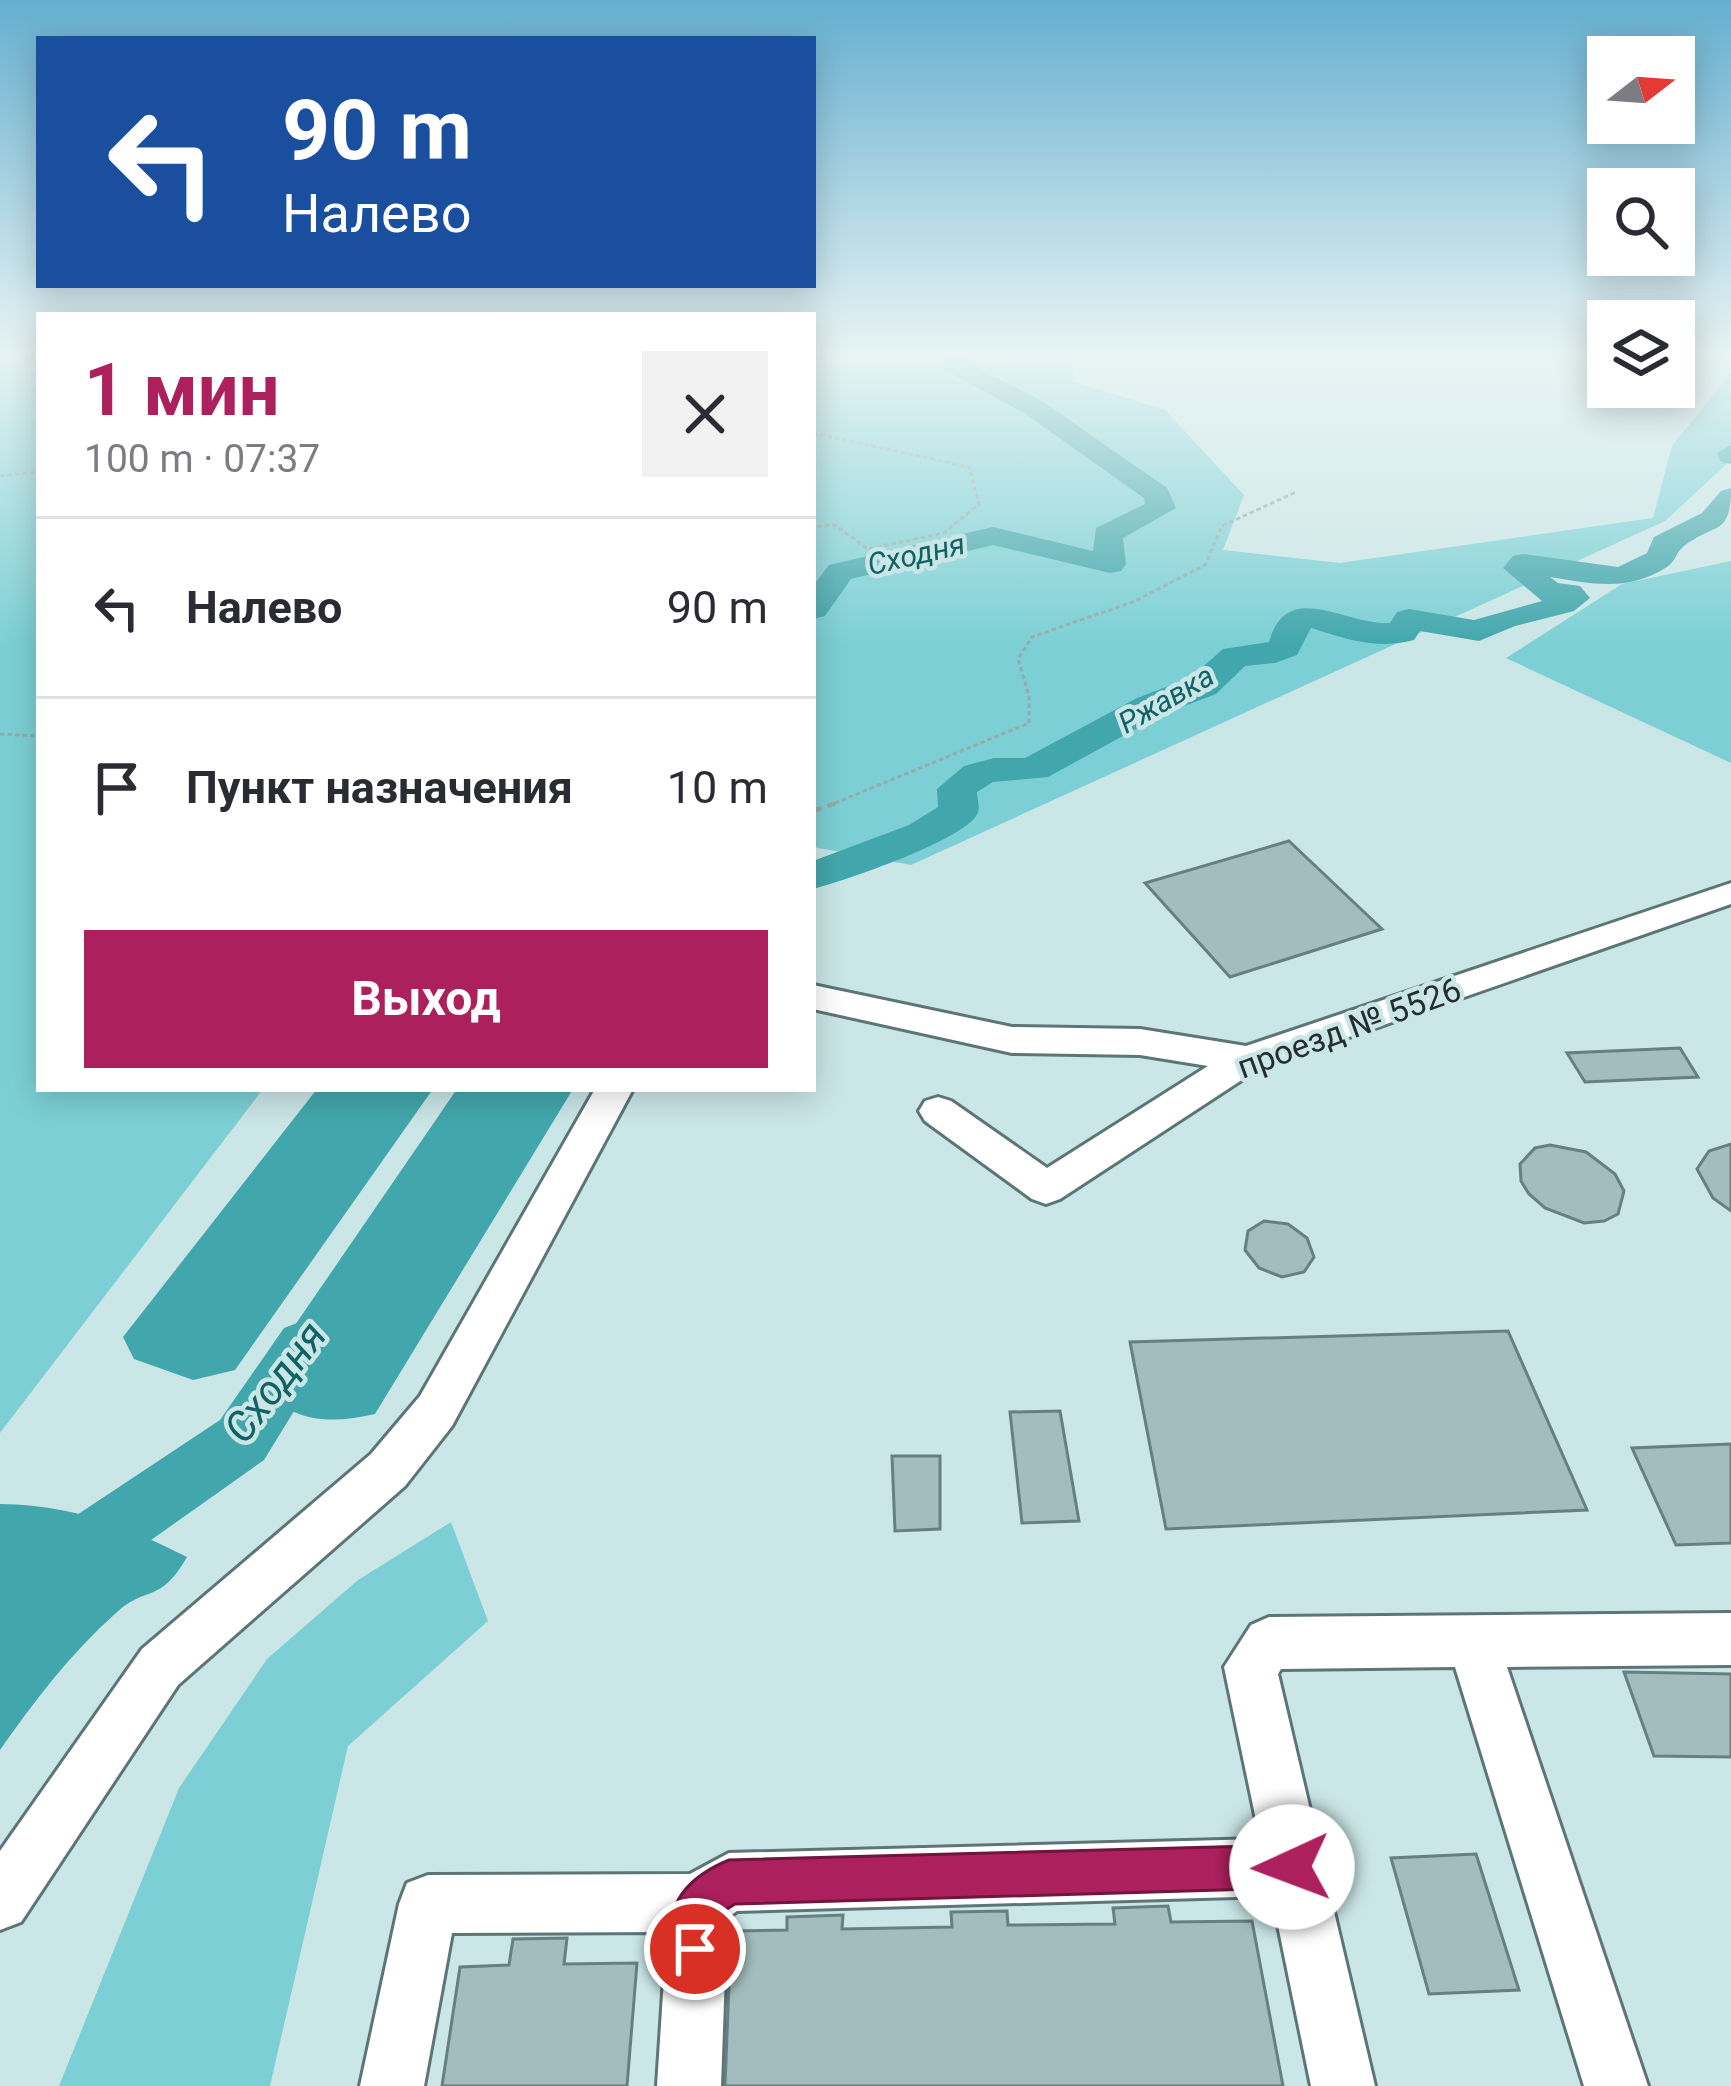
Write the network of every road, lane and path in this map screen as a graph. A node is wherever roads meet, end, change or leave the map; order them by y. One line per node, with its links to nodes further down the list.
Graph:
1 (895, 450): 5 (path)
2 (36, 472): 3 (path)
3 (0, 476)
4 (1296, 492): 8 (path)
5 (816, 527)
6 (0, 734): 7 (path)
7 (36, 736)
8 (816, 810)
9 (1731, 893): 11 (street, проезд № 5526)
10 (816, 998): 11 (street)
11 (1247, 1059): 13 (street, проезд № 5526)
12 (612, 1092): 17 (street)
13 (938, 1112)
14 (1731, 1639): 15 (street)
15 (1473, 1641): 16 (street); 22 (street)
16 (1292, 1867): 18 (street); 21 (street)
17 (0, 1901)
18 (698, 1903): 19 (street); 20 (street)
19 (392, 2086)
20 (688, 2086)
21 (1343, 2086)
22 (1616, 2086)

